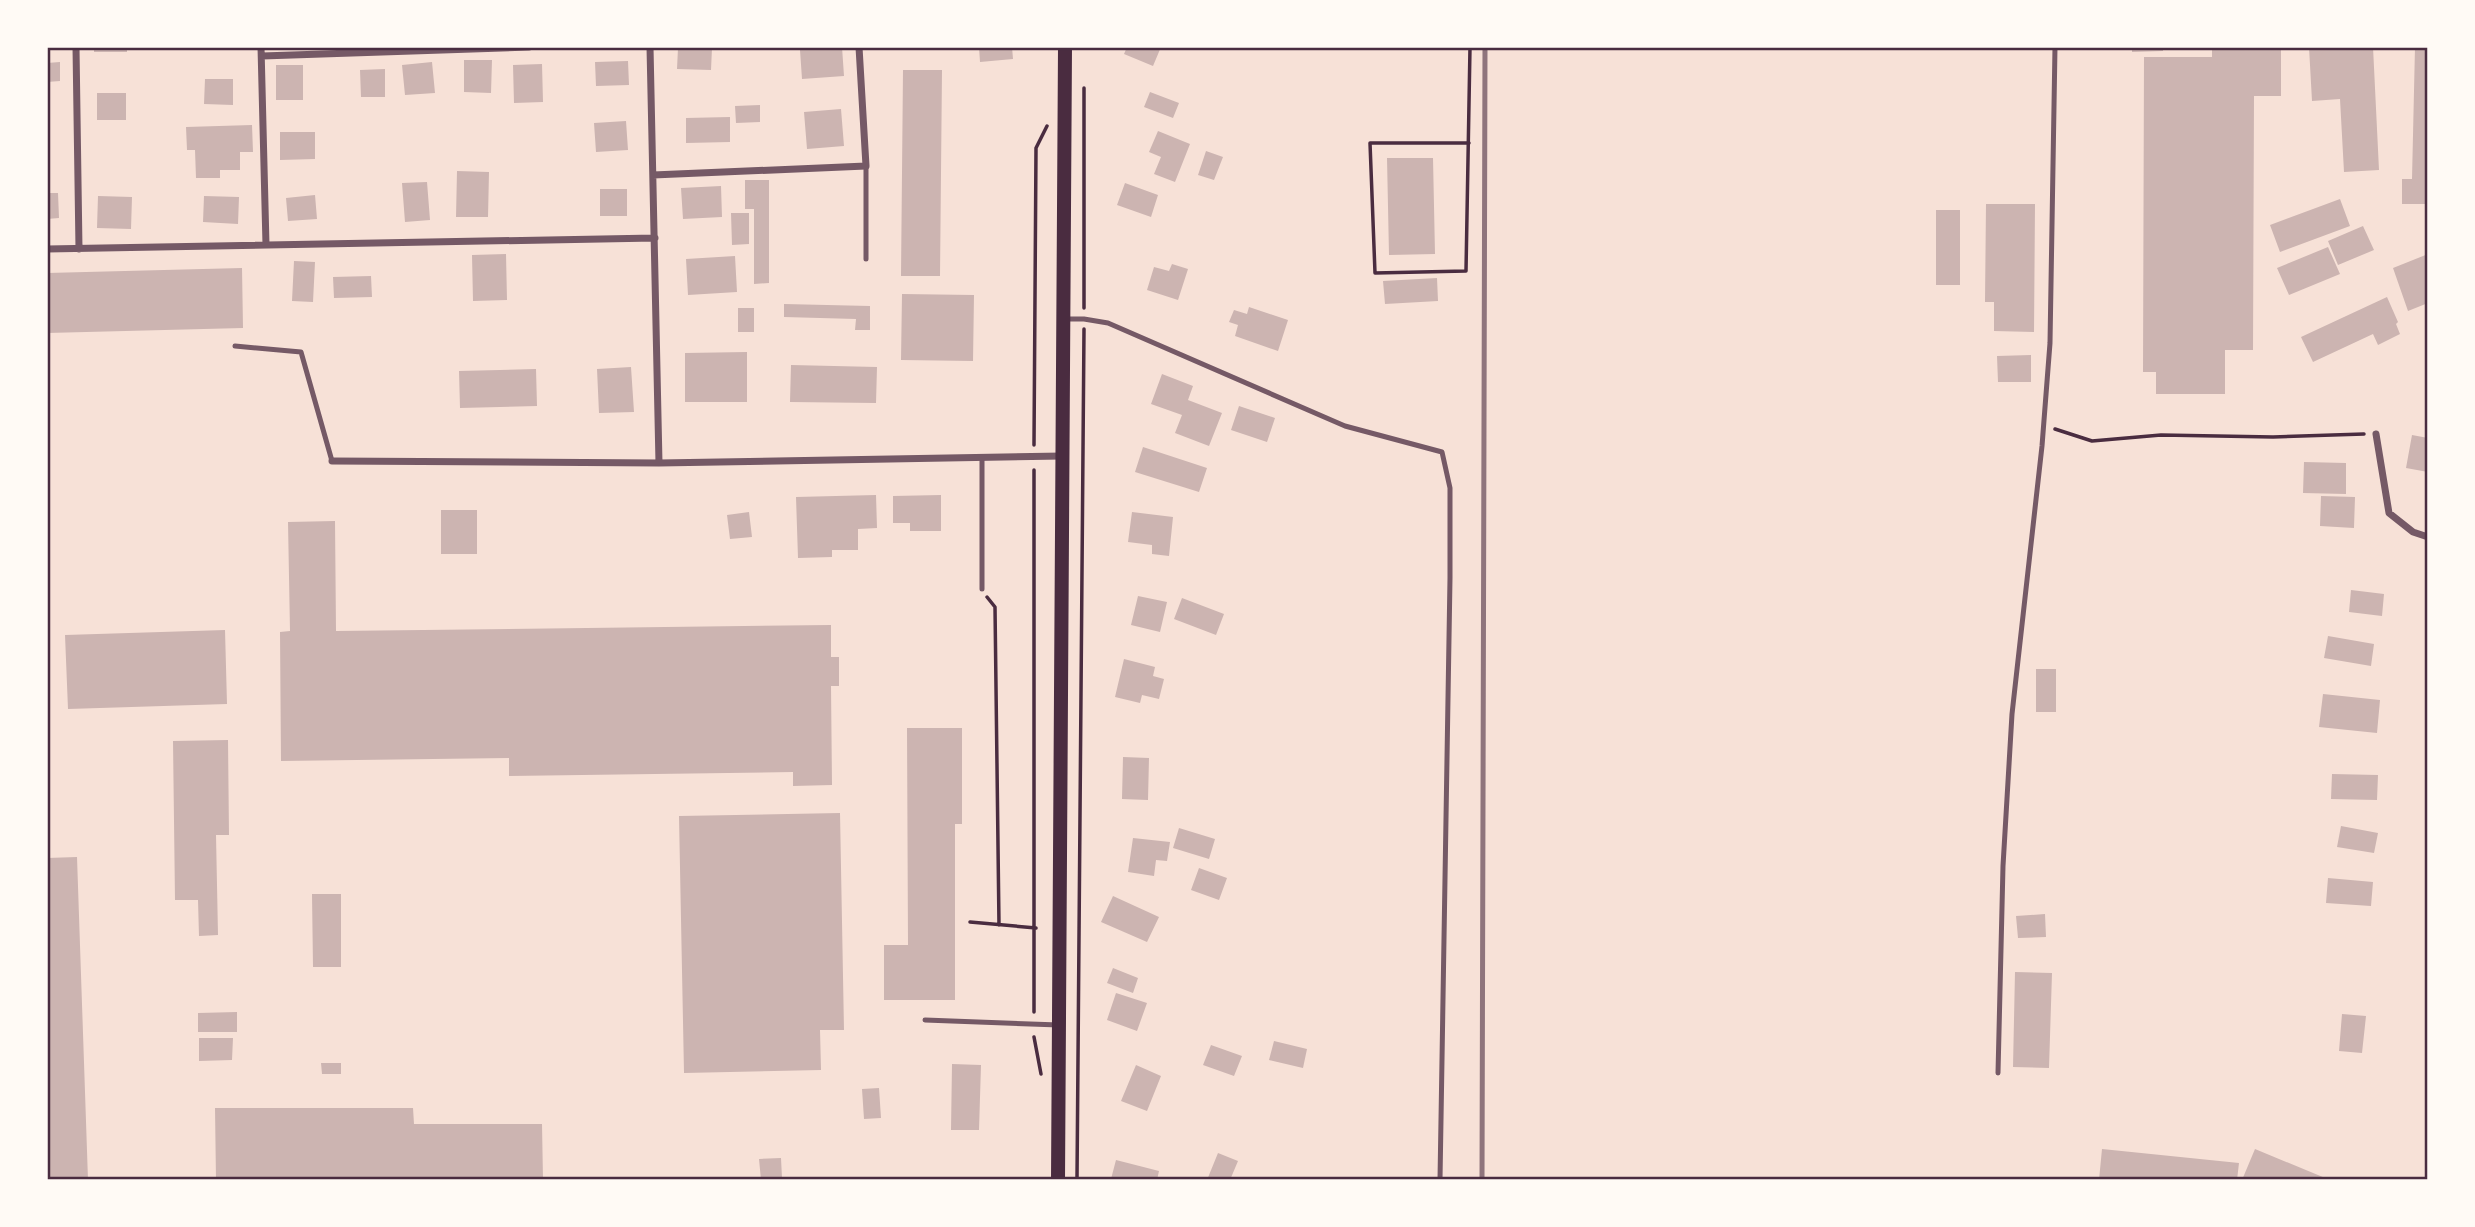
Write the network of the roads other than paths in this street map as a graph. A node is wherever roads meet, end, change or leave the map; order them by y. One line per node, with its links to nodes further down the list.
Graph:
1 (76, 47): 13 (street)
2 (529, 47): 7 (street)
3 (650, 47): 9 (street)
4 (859, 47): 8 (street)
5 (1065, 47): 15 (main road)
6 (2055, 47): 26 (lane)
7 (261, 51): 11 (street)
8 (866, 166): 9 (street); 14 (lane)
9 (653, 175): 10 (street)
10 (655, 238): 11 (street); 21 (street)
11 (266, 245): 13 (street)
12 (47, 249): 13 (street)
13 (79, 249)
14 (866, 259)
15 (1065, 319): 18 (main road); 28 (lane)
16 (235, 346): 20 (lane)
17 (2376, 434): 22 (street)
18 (1063, 456): 19 (street); 25 (main road)
19 (982, 458): 21 (street); 23 (lane)
20 (332, 461): 21 (street)
21 (659, 463)
22 (2428, 537)
23 (982, 589)
24 (925, 1020): 25 (lane)
25 (1059, 1025): 27 (main road)
26 (1998, 1073)
27 (1058, 1180)
28 (1440, 1180)

